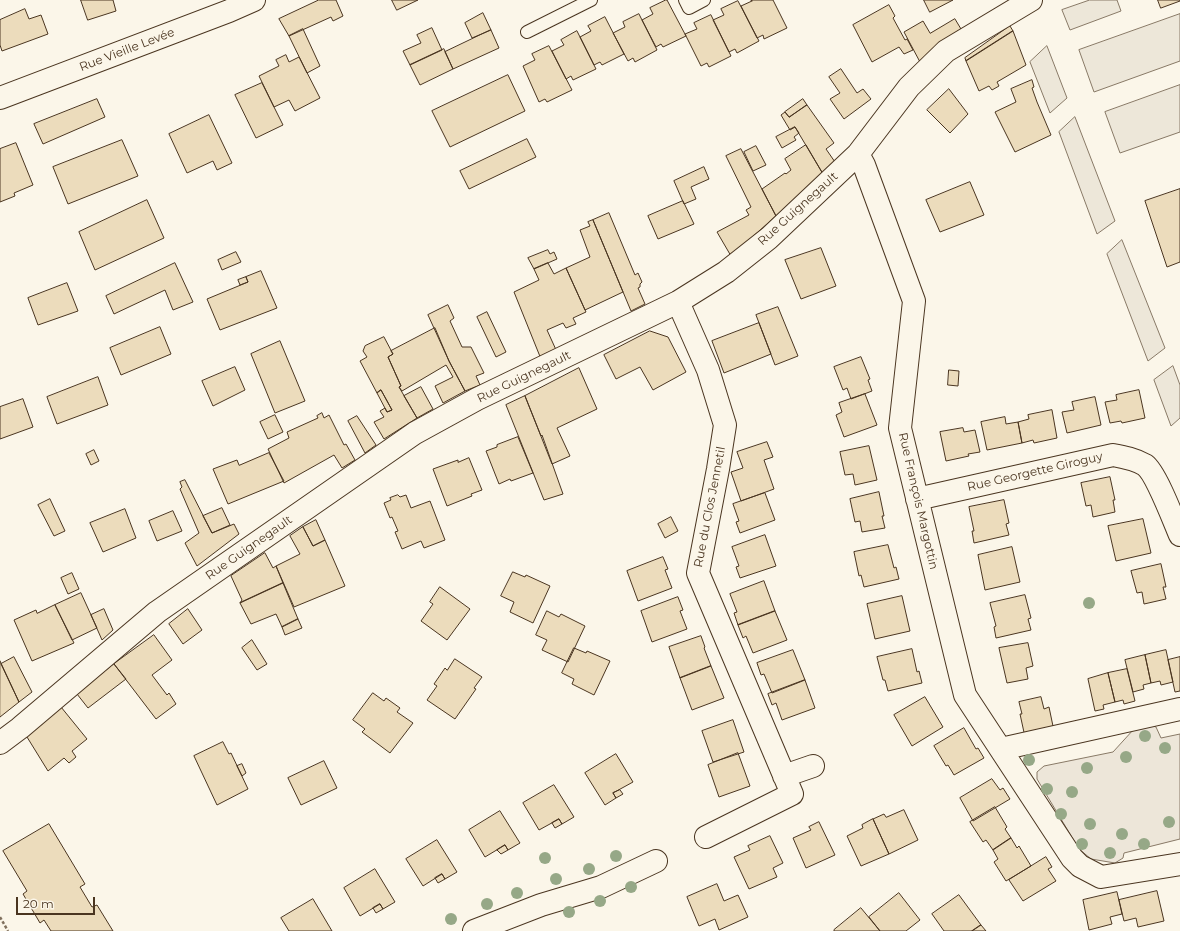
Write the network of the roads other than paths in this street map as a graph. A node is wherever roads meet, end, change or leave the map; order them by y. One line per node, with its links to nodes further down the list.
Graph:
1 (254, 0): 7 (street, Rue Vieille Levée)
2 (591, 0): 6 (lane)
3 (685, 0): 4 (lane)
4 (704, 0)
5 (1031, 0): 8 (street, Rue Guignegault)
6 (527, 32)
7 (0, 98)
8 (858, 154): 9 (street, Rue Guignegault); 10 (street, Rue François Margottin)
9 (678, 302): 13 (street, Rue Guignegault); 16 (street, Rue du Clos Jennetil)
10 (917, 499): 11 (street, Rue Georgette Giroguy); 14 (street, Rue François Margottin)
11 (1180, 535)
12 (1180, 708): 14 (street)
13 (0, 743)
14 (1001, 749): 19 (street, Rue François Margottin)
15 (813, 766): 16 (street)
16 (784, 776): 17 (street, Rue du Clos Jennetil)
17 (706, 837)
18 (656, 861): 20 (street)
19 (1180, 864)
20 (480, 930)

